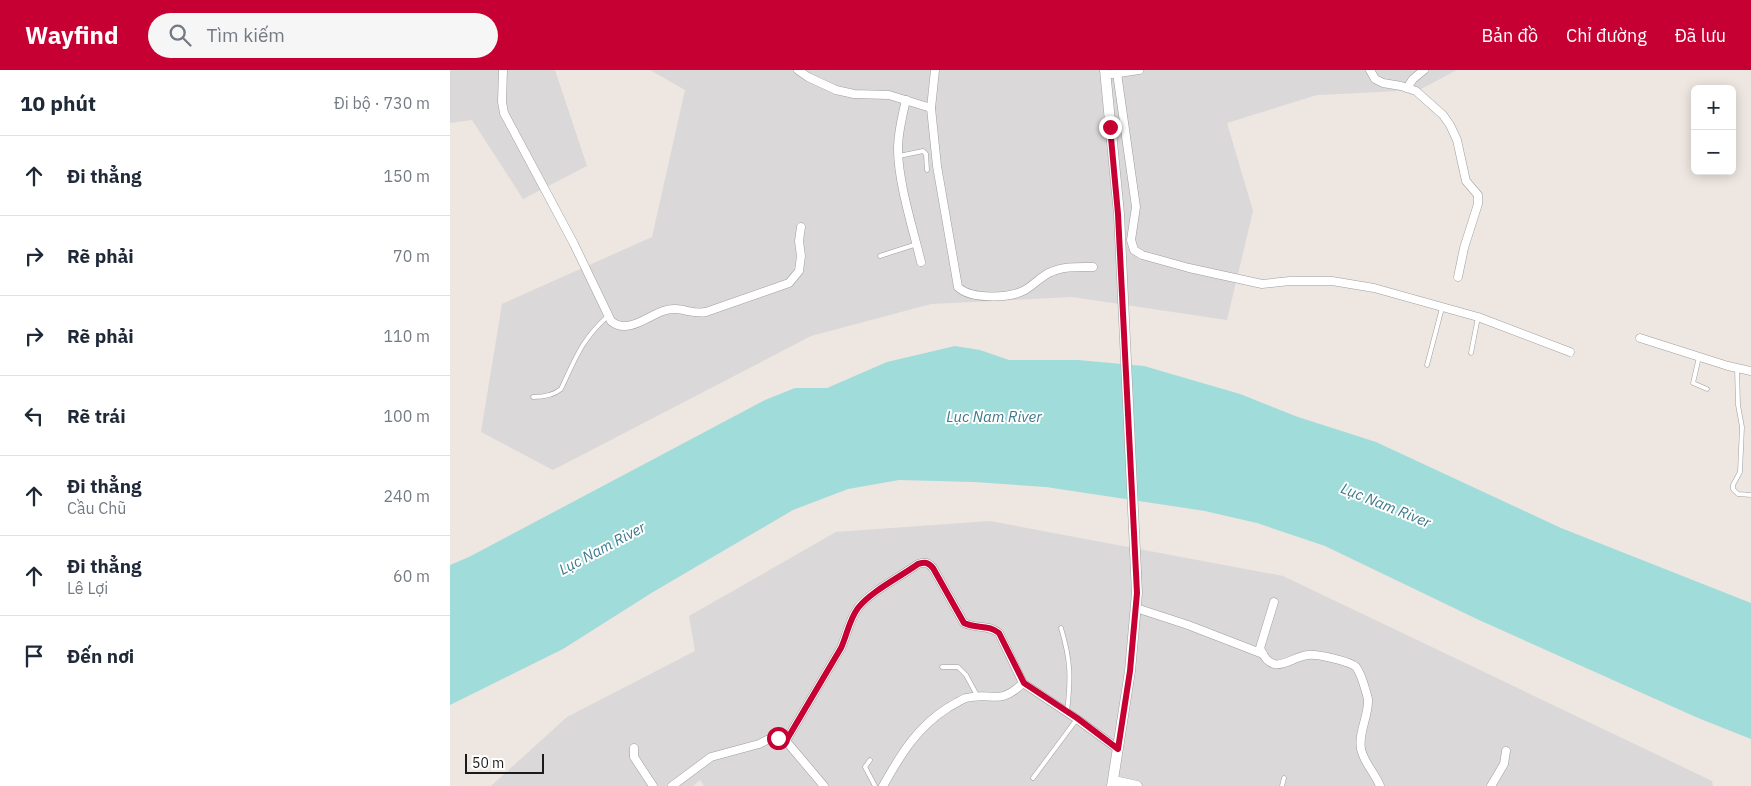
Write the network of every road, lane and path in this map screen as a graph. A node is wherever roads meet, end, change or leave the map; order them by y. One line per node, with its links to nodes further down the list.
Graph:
1 (503, 70): 21 (street)
2 (798, 70): 10 (street)
3 (935, 70): 11 (street)
4 (1139, 70): 8 (street)
5 (1370, 70): 9 (street)
6 (1424, 70): 9 (street)
7 (1105, 72): 8 (street); 34 (street)
8 (1117, 73): 20 (street)
9 (1407, 88): 19 (street)
10 (906, 100): 11 (street); 12 (street)
11 (931, 108): 18 (street)
12 (898, 156): 13 (lane); 15 (street)
13 (927, 170)
14 (801, 227): 21 (street)
15 (917, 244): 16 (lane); 17 (street)
16 (880, 256)
17 (921, 262)
18 (1093, 267)
19 (1458, 277)
20 (1442, 308): 22 (street); 27 (lane)
21 (609, 315): 31 (lane)
22 (1478, 317): 24 (street); 25 (lane)
23 (1640, 338): 26 (street)
24 (1570, 352)
25 (1471, 353)
26 (1699, 357): 28 (street); 30 (lane)
27 (1428, 365)
28 (1737, 368): 29 (street); 32 (lane)
29 (1751, 370)
30 (1707, 390)
31 (533, 397)
32 (1751, 495)
33 (1274, 602): 36 (street)
34 (1136, 608): 36 (street); 44 (street)
35 (1061, 628): 40 (lane)
36 (1262, 654): 57 (street)
37 (942, 667): 39 (lane)
38 (1024, 683): 39 (street); 40 (street); 42 (street)
39 (978, 696): 54 (street)
40 (1067, 712): 41 (street)
41 (1077, 718): 44 (street); 47 (lane)
42 (786, 741): 51 (street); 52 (street)
43 (634, 748): 50 (street)
44 (1118, 749): 49 (street)
45 (1506, 752): 58 (street)
46 (870, 760): 53 (lane)
47 (1033, 778)
48 (1284, 778): 56 (lane)
49 (1113, 784): 55 (street)
50 (653, 786)
51 (672, 786)
52 (823, 786)
53 (875, 786)
54 (882, 786)
55 (1138, 786)
56 (1282, 786)
57 (1380, 786)
58 (1491, 786)

